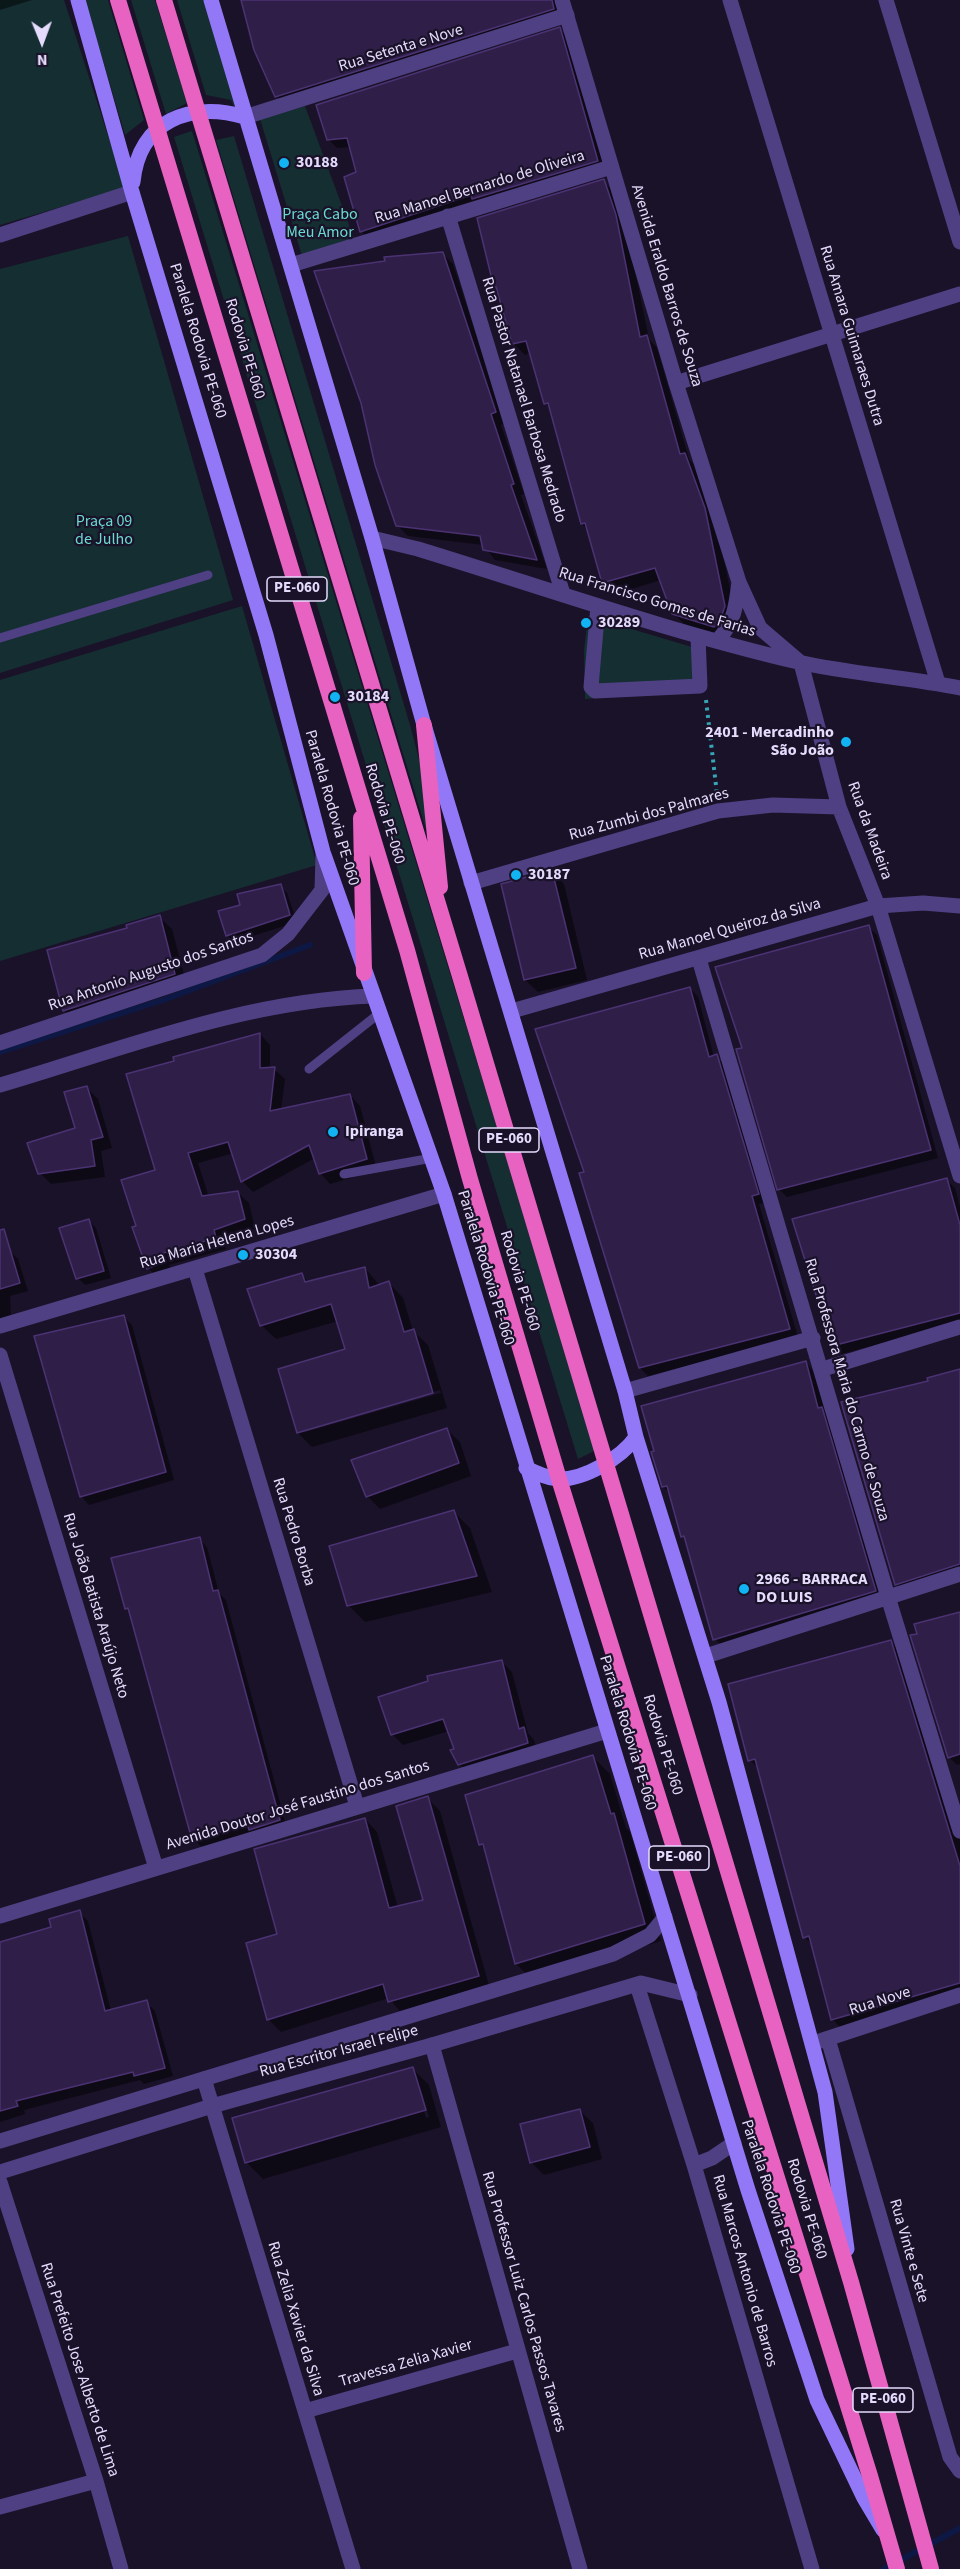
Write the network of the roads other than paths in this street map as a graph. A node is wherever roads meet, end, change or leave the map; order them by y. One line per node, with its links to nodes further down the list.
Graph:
1 (78, 0): 13 (main road, Paralela Rodovia PE-060 / PE-060)
2 (118, 0): 11 (highway, Rodovia PE-060 / PE-060)
3 (164, 0): 9 (highway, Rodovia PE-060 / PE-060)
4 (211, 0): 10 (main road, PE-060)
5 (562, 0): 8 (street, Avenida Eraldo Barros de Souza)
6 (730, 0): 19 (street, Rua Amara Guimaraes Dutra)
7 (886, 0): 16 (street)
8 (567, 15): 10 (street, Rua Setenta e Nove); 12 (street, Avenida Eraldo Barros de Souza)
9 (199, 110): 10 (main road); 11 (main road); 39 (highway, Rodovia PE-060 / PE-060)
10 (245, 117): 17 (main road, PE-060)
11 (159, 128): 13 (main road); 33 (highway, Rodovia PE-060 / PE-060)
12 (611, 167): 14 (street, Rua Manoel Bernardo de Oliveira); 20 (street, Avenida Eraldo Barros de Souza)
13 (132, 192): 15 (street); 35 (main road, Paralela Rodovia PE-060 / PE-060)
14 (448, 216): 17 (street, Rua Manoel Bernardo de Oliveira); 24 (street, Rua Pastor Natanael Barbosa Medrado)
15 (0, 235)
16 (960, 242)
17 (291, 265): 21 (main road, PE-060)
18 (960, 294): 19 (street)
19 (831, 335): 20 (street); 30 (street, Rua Amara Guimaraes Dutra)
20 (676, 383): 23 (street, Avenida Eraldo Barros de Souza)
21 (372, 538): 24 (street, Rua Francisco Gomes de Farias); 32 (main road, PE-060)
22 (208, 575): 27 (lane)
23 (739, 582): 28 (street, Avenida Eraldo Barros de Souza); 29 (street, Avenida Eraldo Barros de Souza)
24 (563, 594): 25 (street, Rua Francisco Gomes de Farias)
25 (598, 606): 26 (street, Rua Francisco Gomes de Farias); 26 (street)
26 (698, 637): 28 (street, Rua Francisco Gomes de Farias)
27 (0, 638)
28 (717, 641): 29 (street, Rua Francisco Gomes de Farias)
29 (801, 663): 30 (street, Rua Francisco Gomes de Farias); 34 (street, Rua da Madeira)
30 (938, 683): 31 (street, Rua Francisco Gomes de Farias)
31 (960, 688)
32 (424, 725): 36 (main road, PE-060); 39 (highway)
33 (360, 799): 41 (highway); 62 (highway, Rodovia PE-060 / PE-060)
34 (839, 807): 36 (street, Rua Zumbi dos Palmares); 37 (street, Rua da Madeira)
35 (323, 852): 41 (main road, Paralela Rodovia PE-060 / PE-060); 45 (street, Rua Antonio Augusto dos Santos)
36 (471, 883): 43 (main road, PE-060)
37 (878, 906): 38 (street, Rua Manoel Queiroz da Silva); 40 (street, Rua Manoel Queiroz da Silva); 50 (street, Rua da Madeira)
38 (960, 906)
39 (443, 920): 60 (highway, Rodovia PE-060 / PE-060)
40 (699, 958): 43 (street, Rua Manoel Queiroz da Silva); 55 (street, Rua Professora Maria do Carmo de Souza)
41 (364, 973): 42 (main road, Paralela Rodovia PE-060 / PE-060)
42 (374, 996): 44 (main road, Paralela Rodovia PE-060 / PE-060); 47 (street)
43 (512, 1011): 58 (main road, PE-060)
44 (381, 1012): 46 (lane); 48 (main road, Paralela Rodovia PE-060 / PE-060)
45 (0, 1042)
46 (309, 1069)
47 (0, 1085)
48 (432, 1158): 49 (lane); 51 (main road, Paralela Rodovia PE-060 / PE-060)
49 (344, 1174)
50 (960, 1176)
51 (444, 1194): 52 (street, Rua Maria Helena Lopes); 61 (main road, Paralela Rodovia PE-060 / PE-060)
52 (195, 1269): 53 (street, Rua Maria Helena Lopes); 67 (street, Rua Pedro Borba)
53 (0, 1326)
54 (960, 1327): 57 (street)
55 (813, 1338): 57 (street, Rua Professora Maria do Carmo de Souza); 58 (street)
56 (0, 1355): 69 (street, Rua João Batista Araújo Neto)
57 (823, 1369): 64 (street, Rua Professora Maria do Carmo de Souza)
58 (625, 1391): 59 (main road, PE-060)
59 (636, 1437): 60 (main road); 65 (main road, PE-060)
60 (606, 1465): 62 (main road); 85 (highway, Rodovia PE-060 / PE-060)
61 (526, 1468): 62 (main road); 66 (main road, Paralela Rodovia PE-060 / PE-060)
62 (559, 1479): 91 (highway, Rodovia PE-060 / PE-060)
63 (960, 1574): 64 (street)
64 (888, 1597): 65 (street); 68 (street, Rua Professora Maria do Carmo de Souza)
65 (706, 1656): 76 (main road, PE-060)
66 (607, 1731): 67 (street, Avenida Doutor José Faustino dos Santos); 71 (main road, Paralela Rodovia PE-060 / PE-060)
67 (357, 1806): 69 (street, Avenida Doutor José Faustino dos Santos)
68 (960, 1831)
69 (156, 1868): 70 (street, Avenida Doutor José Faustino dos Santos)
70 (0, 1916)
71 (665, 1917): 73 (main road, Paralela Rodovia PE-060 / PE-060); 78 (street, Rua Escritor Israel Felipe)
72 (637, 1984): 73 (street, Rua Escritor Israel Felipe); 77 (street, Rua Escritor Israel Felipe); 82 (street, Rua Marcos Antonio de Barros)
73 (690, 1995): 81 (main road, Paralela Rodovia PE-060 / PE-060)
74 (960, 1995): 75 (street, Rua Nove)
75 (828, 2039): 76 (street, Rua Nove); 88 (street, Rua Vinte e Sete)
76 (812, 2044): 85 (main road, PE-060)
77 (432, 2045): 79 (street, Rua Escritor Israel Felipe); 86 (street, Rua Professor Luiz Carlos Passos Tavares)
78 (204, 2079): 79 (street, Rua Zelia Xavier da Silva); 80 (street, Rua Escritor Israel Felipe)
79 (212, 2106): 83 (street, Rua Escritor Israel Felipe); 87 (street, Rua Zelia Xavier da Silva)
80 (0, 2141)
81 (734, 2144): 82 (street); 91 (main road, Paralela Rodovia PE-060 / PE-060)
82 (694, 2165): 95 (street, Rua Marcos Antonio de Barros)
83 (0, 2172)
84 (0, 2182): 89 (street, Rua Prefeito Jose Alberto de Lima)
85 (851, 2282): 97 (highway, PE-060)
86 (517, 2351): 87 (street, Travessa Zelia Xavier); 94 (street, Rua Professor Luiz Carlos Passos Tavares)
87 (305, 2411): 93 (street, Rua Zelia Xavier da Silva)
88 (960, 2471)
89 (96, 2481): 90 (street); 92 (street, Rua Prefeito Jose Alberto de Lima)
90 (0, 2507)
91 (887, 2537): 96 (highway, Rodovia PE-060 / PE-060)
92 (121, 2569)
93 (353, 2569)
94 (580, 2569)
95 (812, 2569)
96 (897, 2569)
97 (931, 2569)

